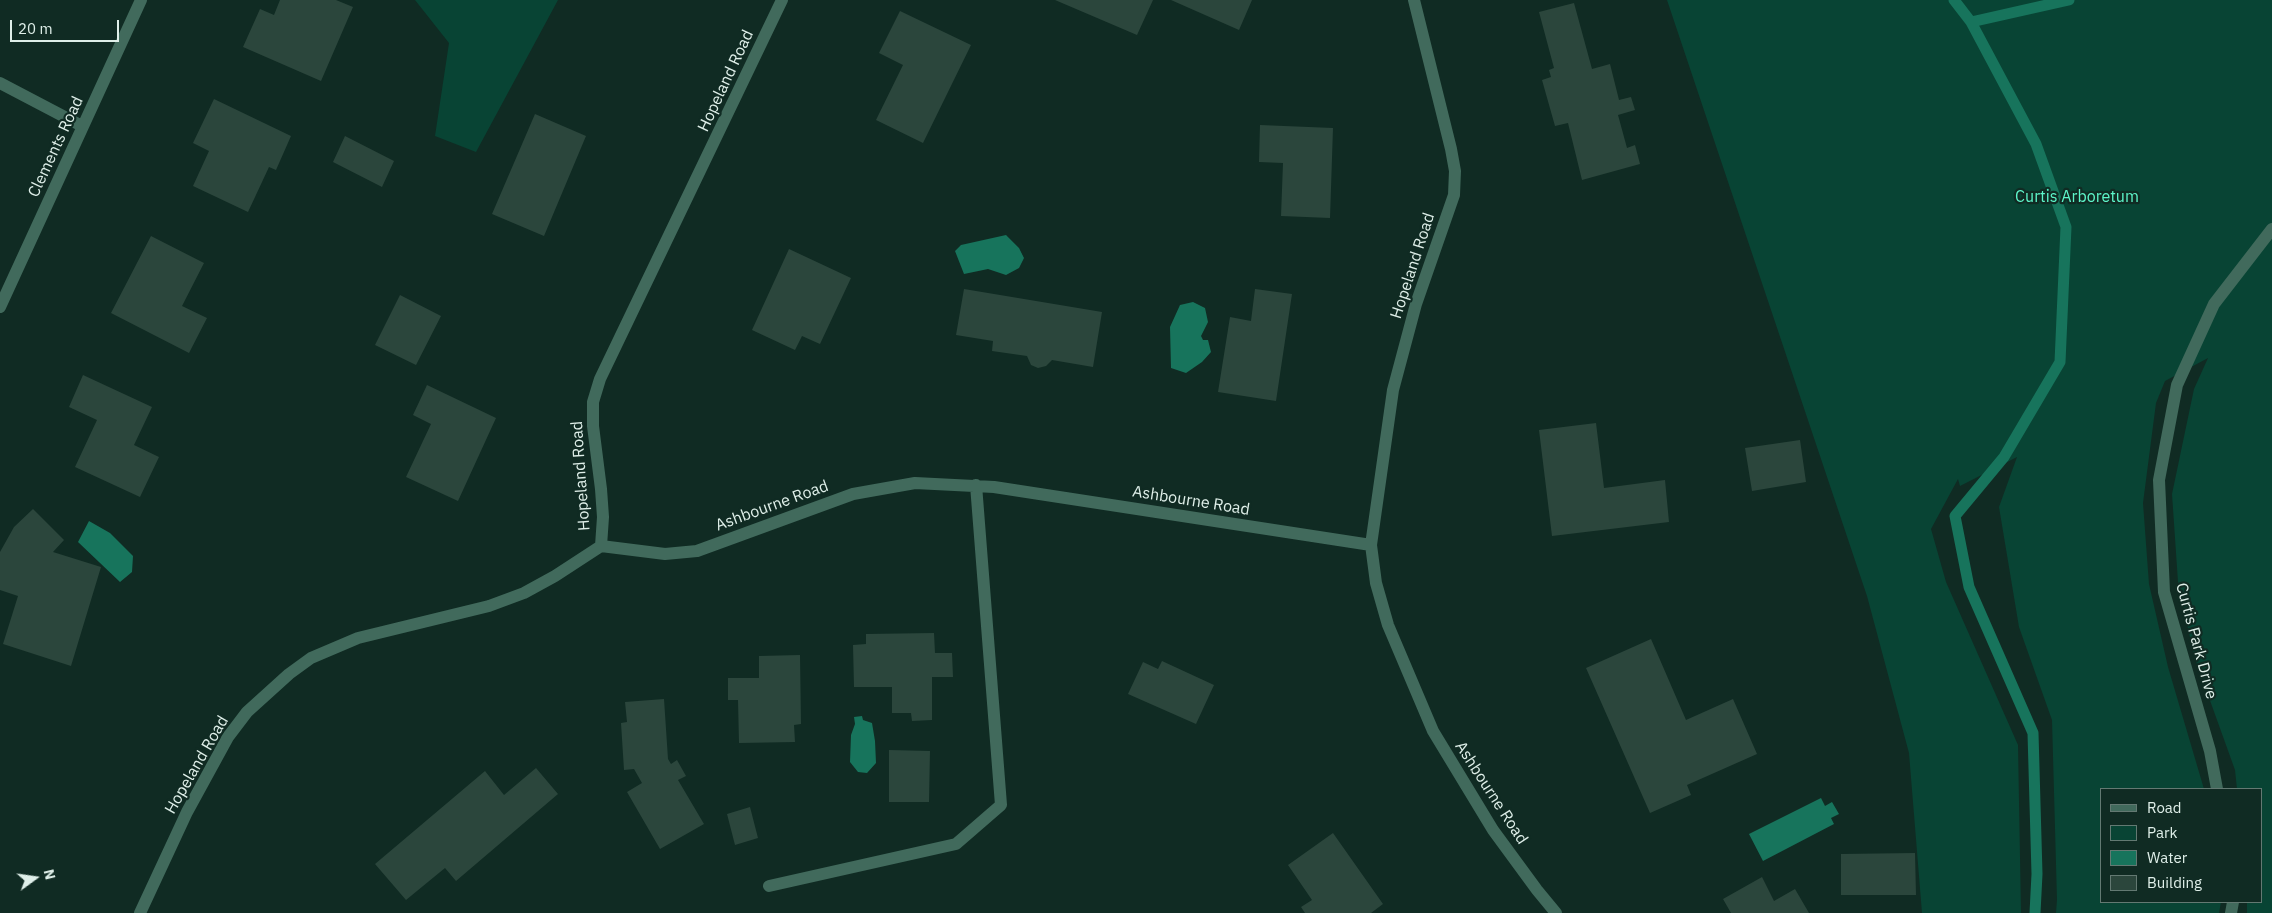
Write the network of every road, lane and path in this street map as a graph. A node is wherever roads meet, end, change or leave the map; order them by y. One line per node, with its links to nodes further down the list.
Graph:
1 (142, 0): 5 (street, Clements Road)
2 (782, 0): 10 (street, Hopeland Road)
3 (1414, 0): 9 (street, Hopeland Road)
4 (0, 83): 5 (street)
5 (82, 126): 7 (street, Clements Road)
6 (2272, 229): 11 (street, Curtis Park Drive)
7 (0, 307)
8 (976, 485): 9 (street, Ashbourne Road); 10 (street, Ashbourne Road); 12 (street)
9 (1371, 545): 14 (street, Ashbourne Road)
10 (601, 546): 13 (street, Hopeland Road)
11 (2217, 788)
12 (769, 886)
13 (140, 913)
14 (1556, 913)

